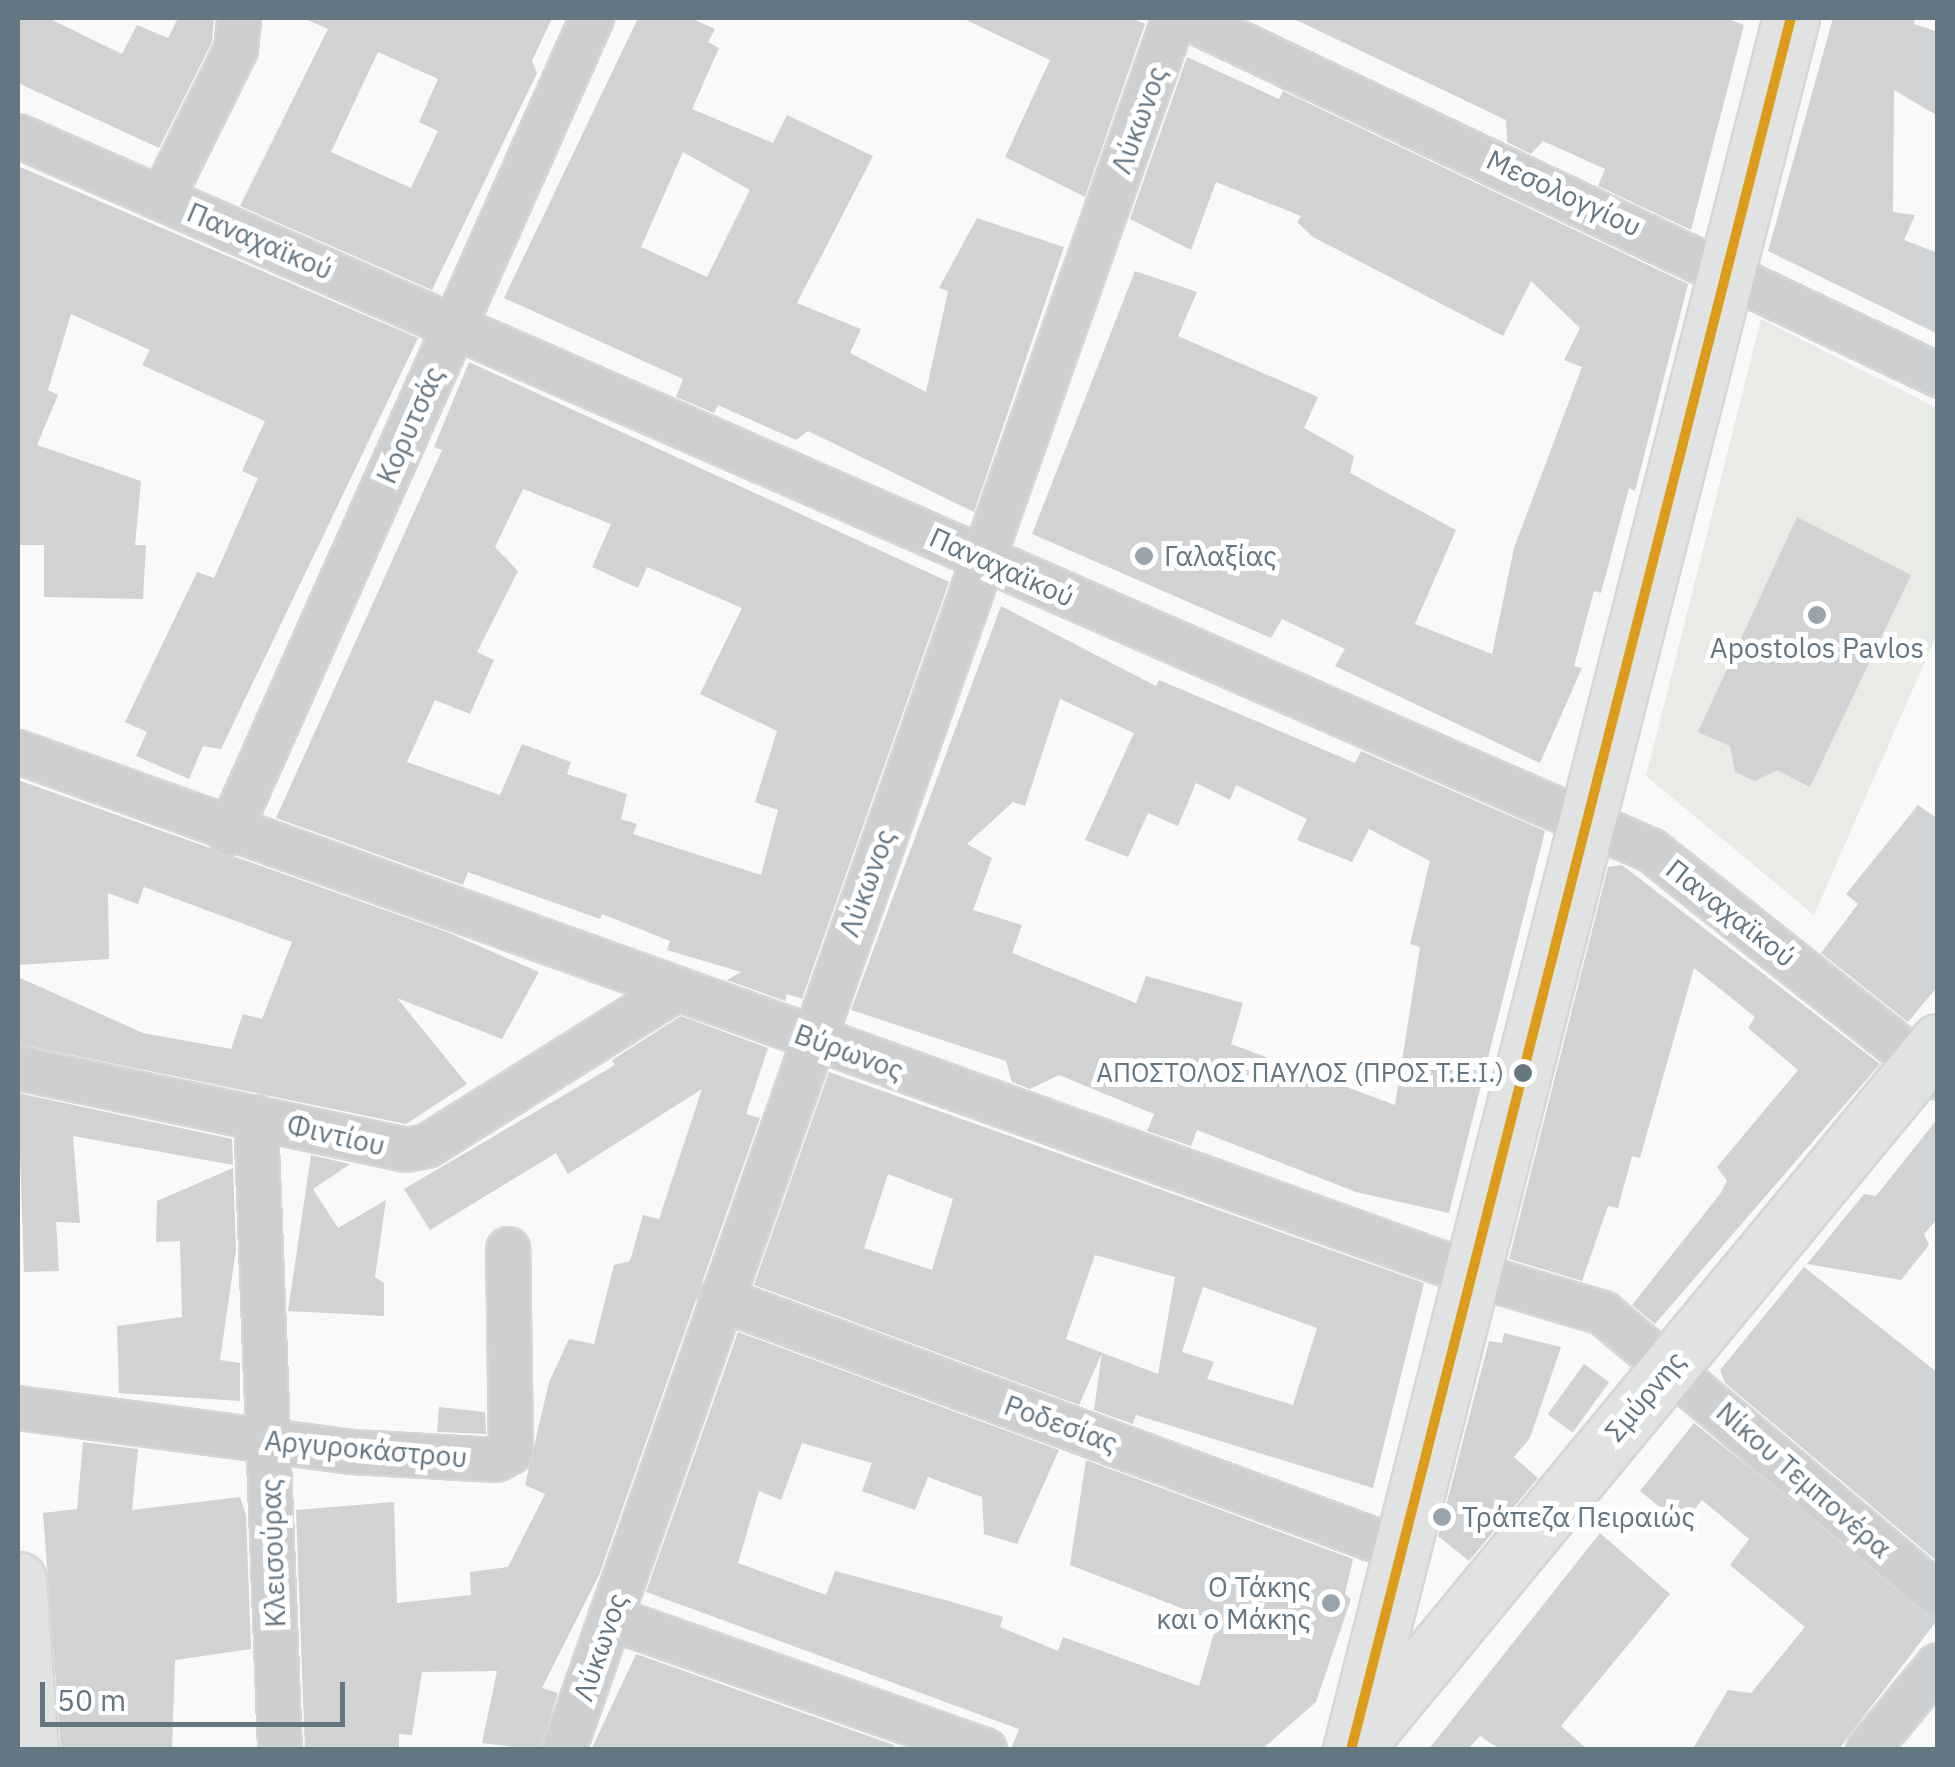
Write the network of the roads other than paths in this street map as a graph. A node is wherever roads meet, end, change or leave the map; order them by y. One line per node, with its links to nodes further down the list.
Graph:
1 (239, 18): 7 (street)
2 (592, 18): 9 (street, Κορυτσάς)
3 (1174, 18): 11 (street, Λύκωνος)
4 (1187, 18): 8 (street, Μεσολογγίου)
5 (1791, 18): 8 (street)
6 (18, 136): 7 (street, Παναχαϊκού)
7 (162, 198): 9 (street, Παναχαϊκού)
8 (1727, 269): 10 (street, Μεσολογγίου); 13 (street)
9 (455, 325): 11 (street, Παναχαϊκού); 14 (street, Κορυτσάς)
10 (1938, 375)
11 (982, 558): 13 (street, Παναχαϊκού); 16 (street, Λύκωνος)
12 (18, 752): 14 (street, Βύρωνος)
13 (1587, 822): 17 (street, Παναχαϊκού); 21 (street)
14 (229, 833): 15 (street, Βύρωνος)
15 (674, 991): 16 (street, Βύρωνος); 19 (street, Φιντίου)
16 (811, 1038): 21 (street, Βύρωνος); 22 (street, Λύκωνος)
17 (1932, 1061): 23 (street, Σμύρνης)
18 (18, 1068): 19 (street, Φιντίου)
19 (256, 1117): 25 (street, Κλεισούρας)
20 (508, 1249): 25 (street, Αργυροκάστρου)
21 (1472, 1274): 23 (street, Βύρωνος); 26 (street)
22 (720, 1299): 26 (street, Ροδεσίας); 29 (street, Λύκωνος)
23 (1670, 1366): 28 (street, Νίκου Τεμπονέρα); 35 (street, Σμύρνης)
24 (18, 1408): 25 (street, Αργυροκάστρου)
25 (268, 1440): 32 (street, Κλεισούρας)
26 (1402, 1550): 35 (street)
27 (18, 1580): 31 (street)
28 (1938, 1595)
29 (610, 1618): 33 (street, Λύκωνος); 34 (street)
30 (1938, 1665): 36 (street)
31 (30, 1750)
32 (280, 1750)
33 (564, 1750)
34 (985, 1750)
35 (1352, 1750)
36 (1868, 1750)

